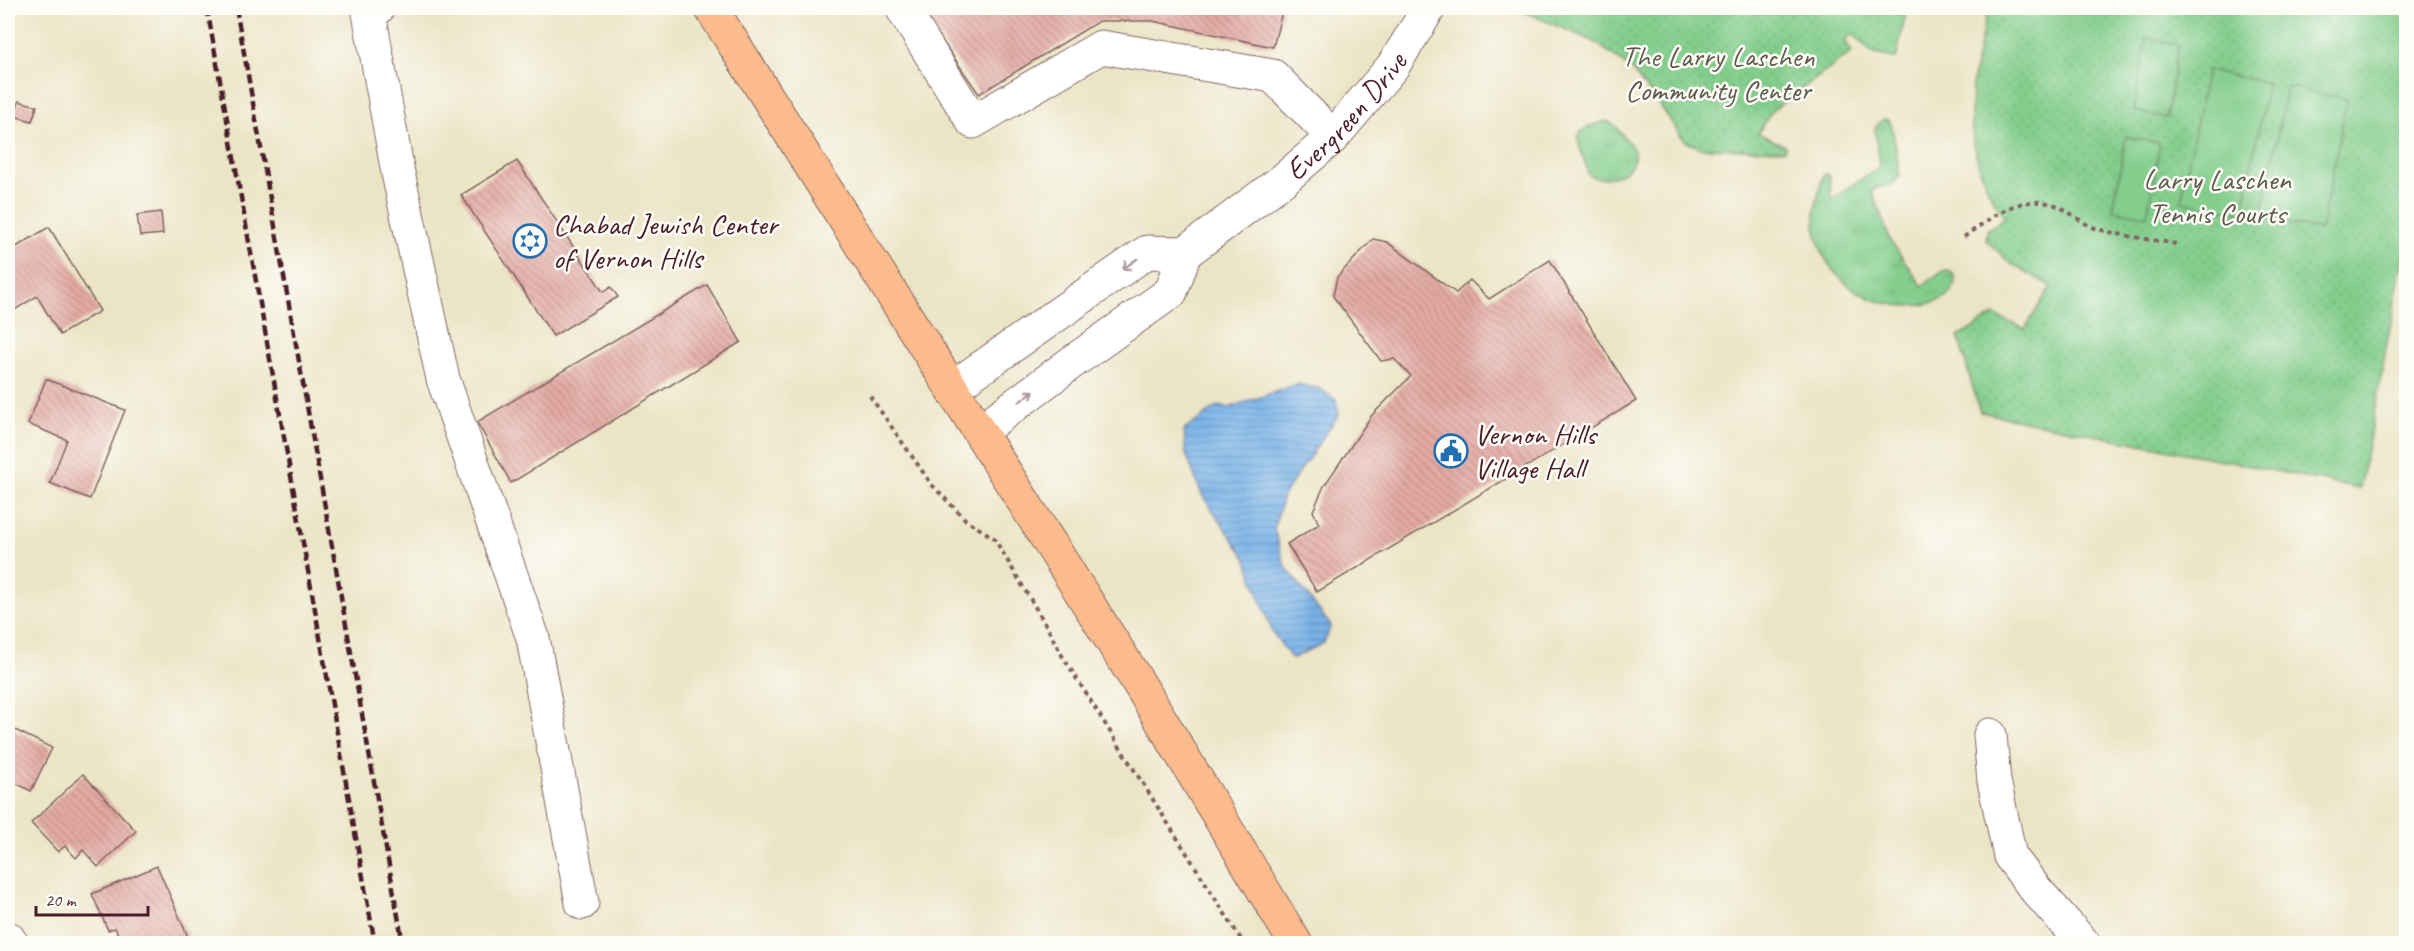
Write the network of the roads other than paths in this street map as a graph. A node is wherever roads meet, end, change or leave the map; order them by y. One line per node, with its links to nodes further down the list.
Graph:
1 (378, 8): 10 (street)
2 (711, 8): 7 (main road)
3 (902, 8): 5 (street)
4 (1429, 8): 5 (street, Evergreen Drive)
5 (1333, 137): 6 (street, Evergreen Drive)
6 (1185, 253): 7 (street, one-way to 7); 8 (street, one-way to 6)
7 (952, 388): 8 (main road)
8 (980, 431): 13 (main road)
9 (1990, 735): 14 (street)
10 (582, 903)
11 (8, 938): 12 (street)
12 (12, 944)
13 (1296, 944)
14 (2084, 944)

